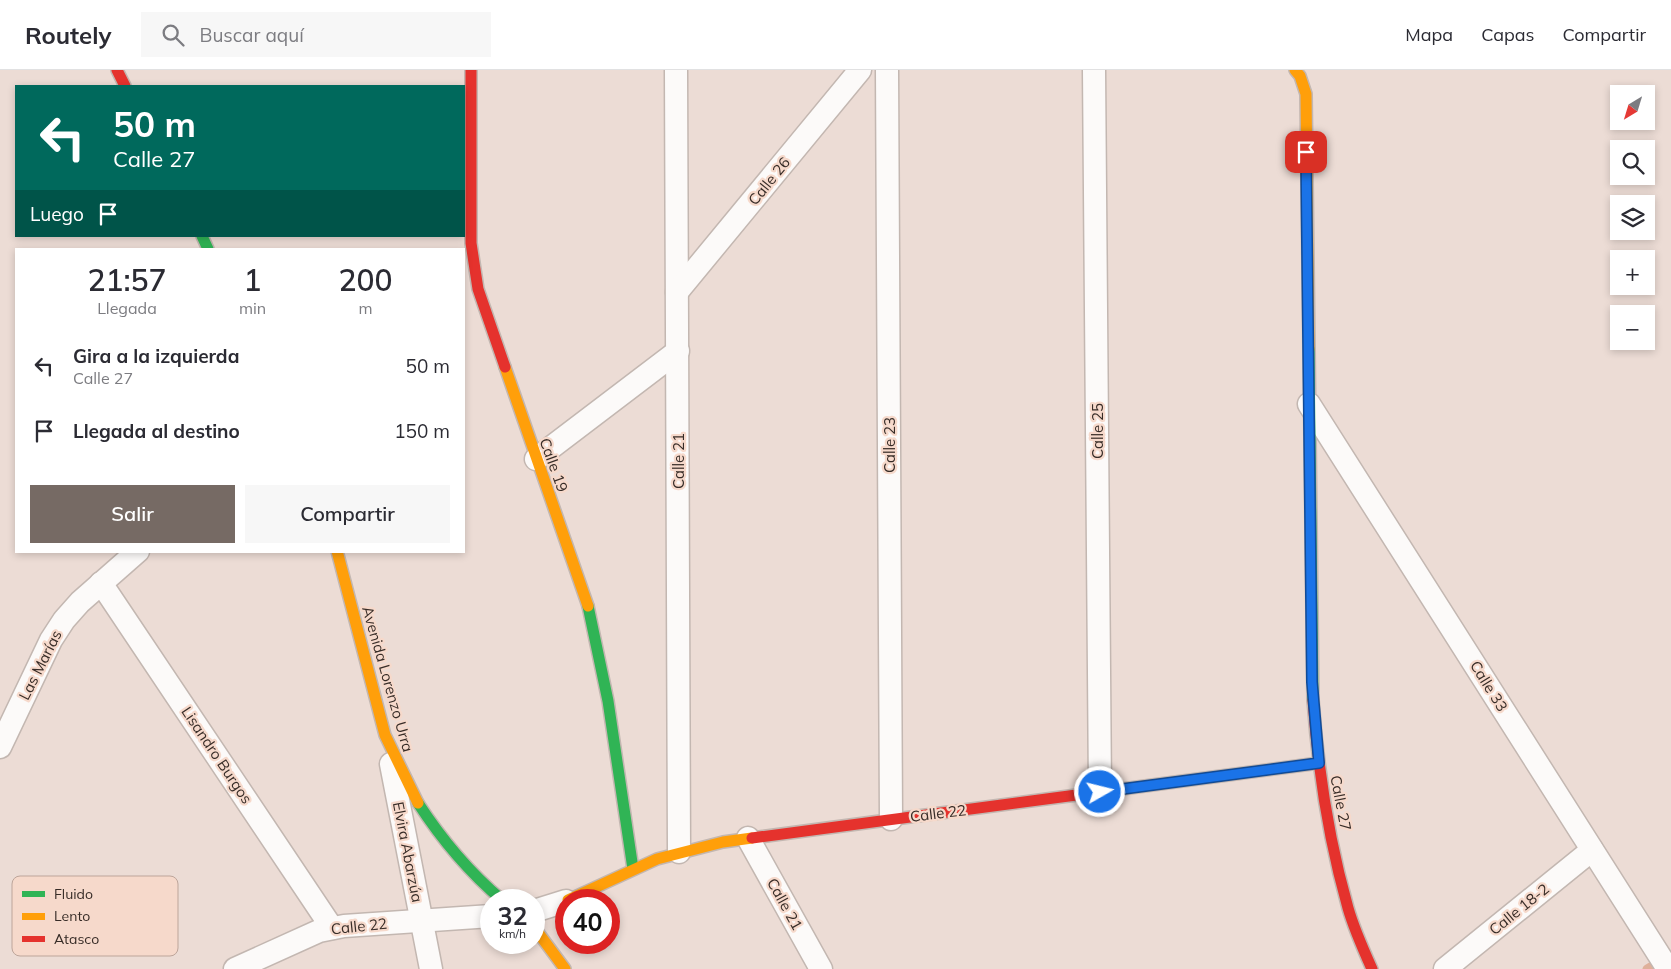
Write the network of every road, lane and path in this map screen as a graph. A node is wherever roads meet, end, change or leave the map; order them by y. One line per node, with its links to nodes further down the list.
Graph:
1 (117, 70): 8 (street)
2 (471, 70): 12 (street, Calle 19)
3 (676, 70): 9 (street, Calle 21)
4 (860, 70): 9 (street, Calle 26)
5 (887, 70): 20 (street, Calle 23)
6 (1094, 70): 19 (street, Calle 25)
7 (1295, 70): 11 (street, Calle 27)
8 (124, 85)
9 (677, 292): 10 (street, Calle 21)
10 (678, 351): 12 (street); 23 (street, Calle 21)
11 (1309, 404): 18 (street, Calle 27); 22 (street, Calle 33)
12 (536, 459): 24 (street, Calle 19)
13 (136, 553): 15 (street, Las Marías)
14 (338, 553): 16 (street, Avenida Lorenzo Urra)
15 (101, 583): 17 (street, Las Marías); 29 (street, Lisandro Burgos)
16 (385, 735): 25 (street, Avenida Lorenzo Urra); 28 (street, Elvira Abarzúa)
17 (0, 748)
18 (1319, 763): 19 (street, Calle 22); 35 (street, Calle 27)
19 (1100, 792): 20 (street, Calle 22)
20 (891, 819): 21 (street, Calle 22)
21 (748, 838): 23 (street, Calle 22); 34 (street, Calle 21)
22 (1592, 850): 36 (street, Calle 18-2); 37 (street, Calle 33)
23 (679, 852): 24 (street, Calle 22)
24 (633, 869): 26 (street, Calle 22)
25 (490, 889)
26 (590, 889)
27 (480, 917): 28 (street, Calle 22)
28 (422, 921): 29 (street, Calle 22); 32 (street, Elvira Abarzúa)
29 (332, 928): 31 (street, Calle 22)
30 (545, 940): 33 (street)
31 (234, 969)
32 (432, 969)
33 (565, 969)
34 (821, 969)
35 (1372, 969)
36 (1445, 969)
37 (1668, 969)

